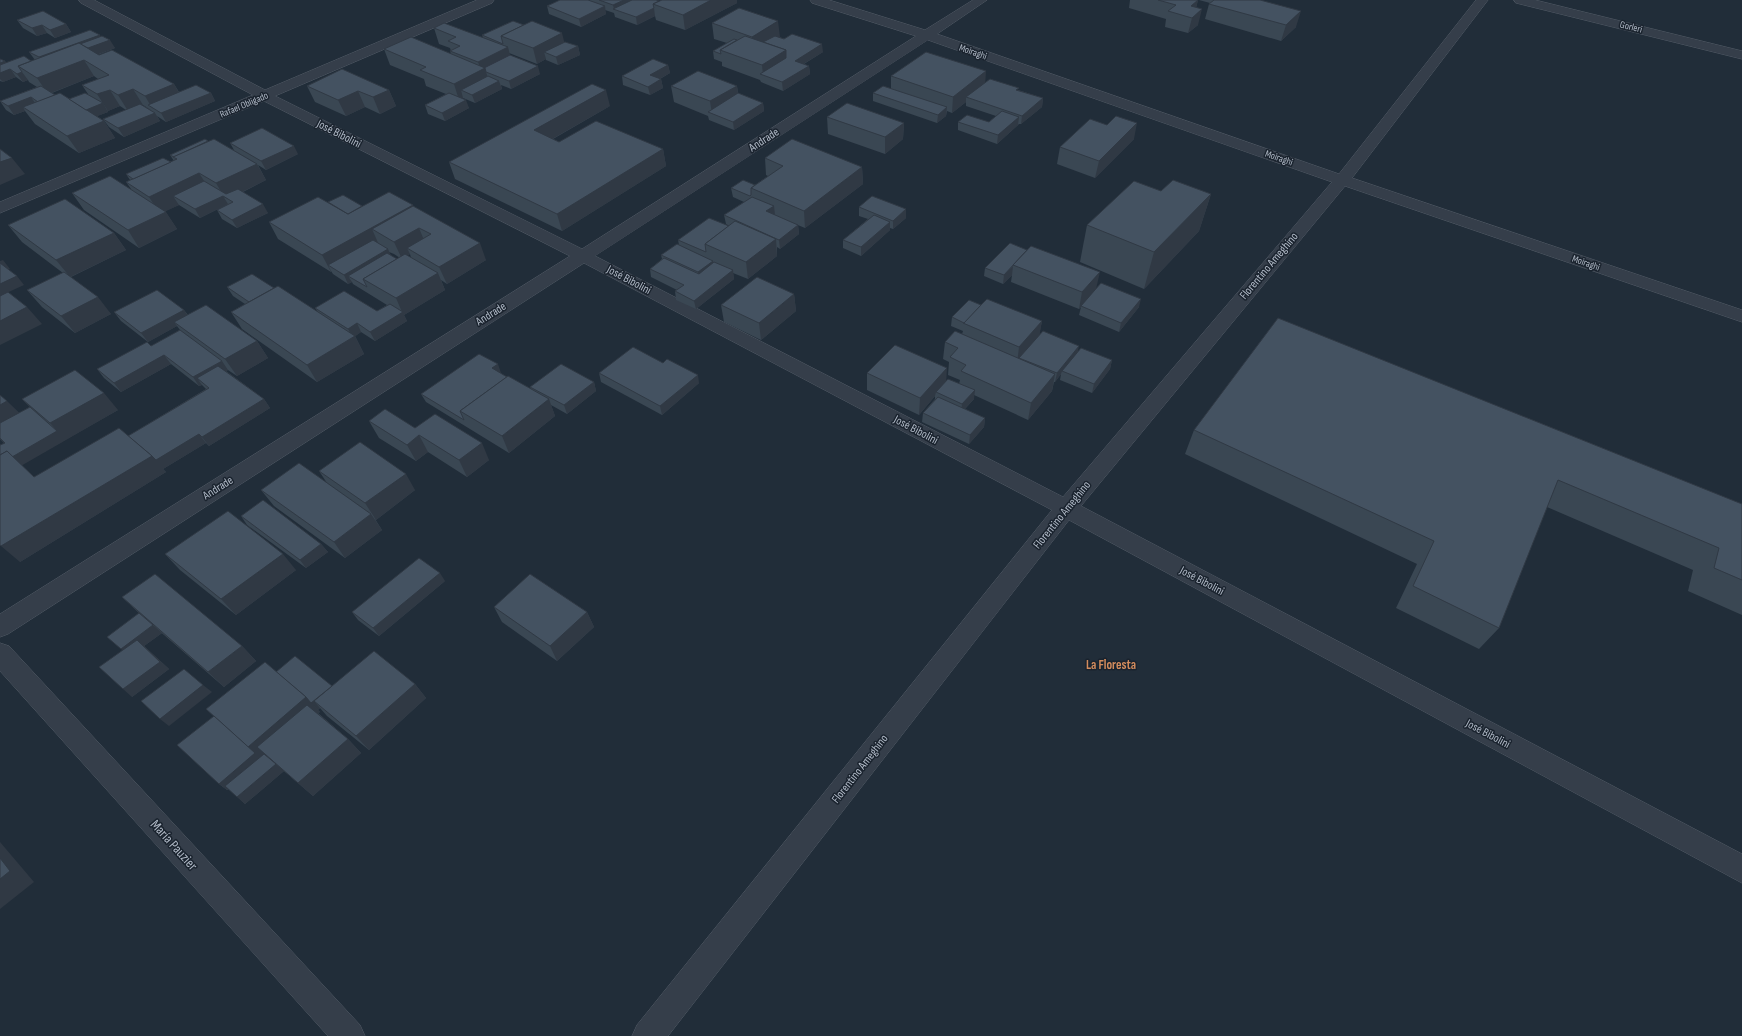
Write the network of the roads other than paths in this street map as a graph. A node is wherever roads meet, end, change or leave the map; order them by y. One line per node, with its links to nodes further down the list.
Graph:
1 (85, 0): 9 (street, José Bibolini)
2 (488, 0): 9 (street, Rafael Obligado)
3 (816, 0): 7 (street, Moiraghi)
4 (981, 0): 7 (street, Andrade)
5 (1482, 0): 10 (street, Florentino Ameghino)
6 (1520, 0): 8 (street, Gorleri)
7 (926, 36): 10 (street, Moiraghi); 12 (street, Andrade)
8 (1742, 55)
9 (265, 96): 11 (street, Rafael Obligado); 12 (street, José Bibolini)
10 (1342, 180): 13 (street, Moiraghi); 14 (street, Florentino Ameghino)
11 (0, 208)
12 (583, 256): 14 (street, José Bibolini); 15 (street, Andrade)
13 (1742, 316)
14 (1066, 508): 17 (street, José Bibolini); 19 (street, Florentino Ameghino)
15 (0, 627)
16 (0, 654): 18 (street, María Pauzier)
17 (1742, 869)
18 (349, 1036)
19 (648, 1036)

